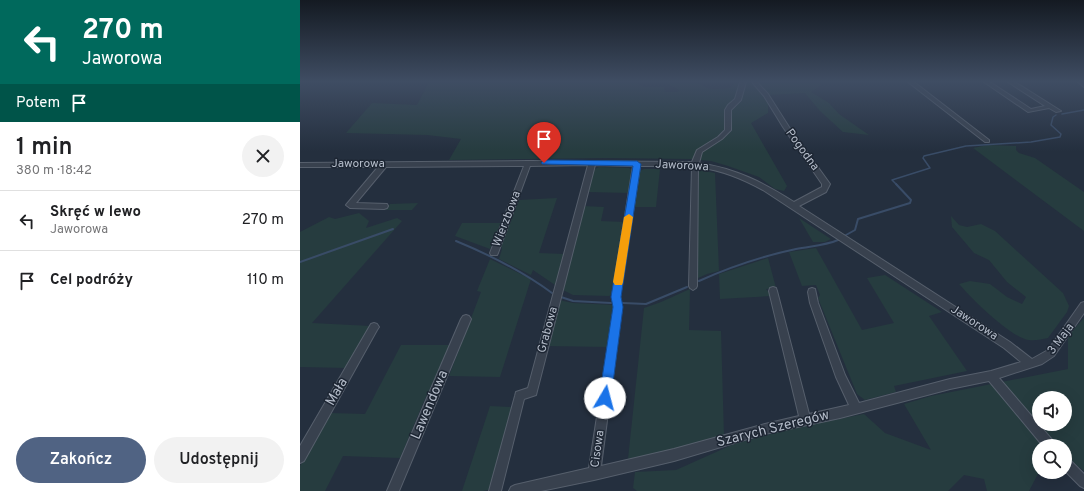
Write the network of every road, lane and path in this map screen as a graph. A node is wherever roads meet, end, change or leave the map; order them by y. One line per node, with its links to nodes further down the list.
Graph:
1 (730, 105): 13 (street)
2 (772, 105): 15 (street, Pogodna)
3 (940, 105): 7 (street)
4 (1021, 105): 5 (street)
5 (1050, 106): 6 (street)
6 (1058, 111)
7 (987, 141)
8 (528, 163): 9 (street, Jaworowa); 11 (street, Jaworowa); 16 (street, Wierzbowa)
9 (592, 163): 12 (street, Jaworowa); 33 (street, Grabowa)
10 (300, 164): 11 (street, Jaworowa)
11 (384, 164): 14 (street)
12 (637, 164): 13 (street, Jaworowa); 30 (street, Cisowa)
13 (695, 164): 15 (street, Jaworowa); 17 (street)
14 (384, 206)
15 (793, 206): 23 (street, Jaworowa)
16 (494, 253)
17 (693, 286)
18 (773, 291): 26 (street)
19 (812, 292): 25 (street)
20 (1084, 306): 23 (street, 3 Maja)
21 (466, 319): 32 (street, Lawendowa)
22 (374, 327): 28 (street, Mała)
23 (1031, 364): 24 (street, Szarych Szeregów)
24 (991, 376): 25 (street, Szarych Szeregów); 27 (street)
25 (856, 408): 26 (street, Szarych Szeregów)
26 (805, 420): 30 (street, Szarych Szeregów)
27 (1044, 439)
28 (300, 457)
29 (1072, 470): 31 (street)
30 (594, 474): 34 (street, Szarych Szeregów)
31 (1084, 482)
32 (393, 491)
33 (495, 491)
34 (515, 491)

